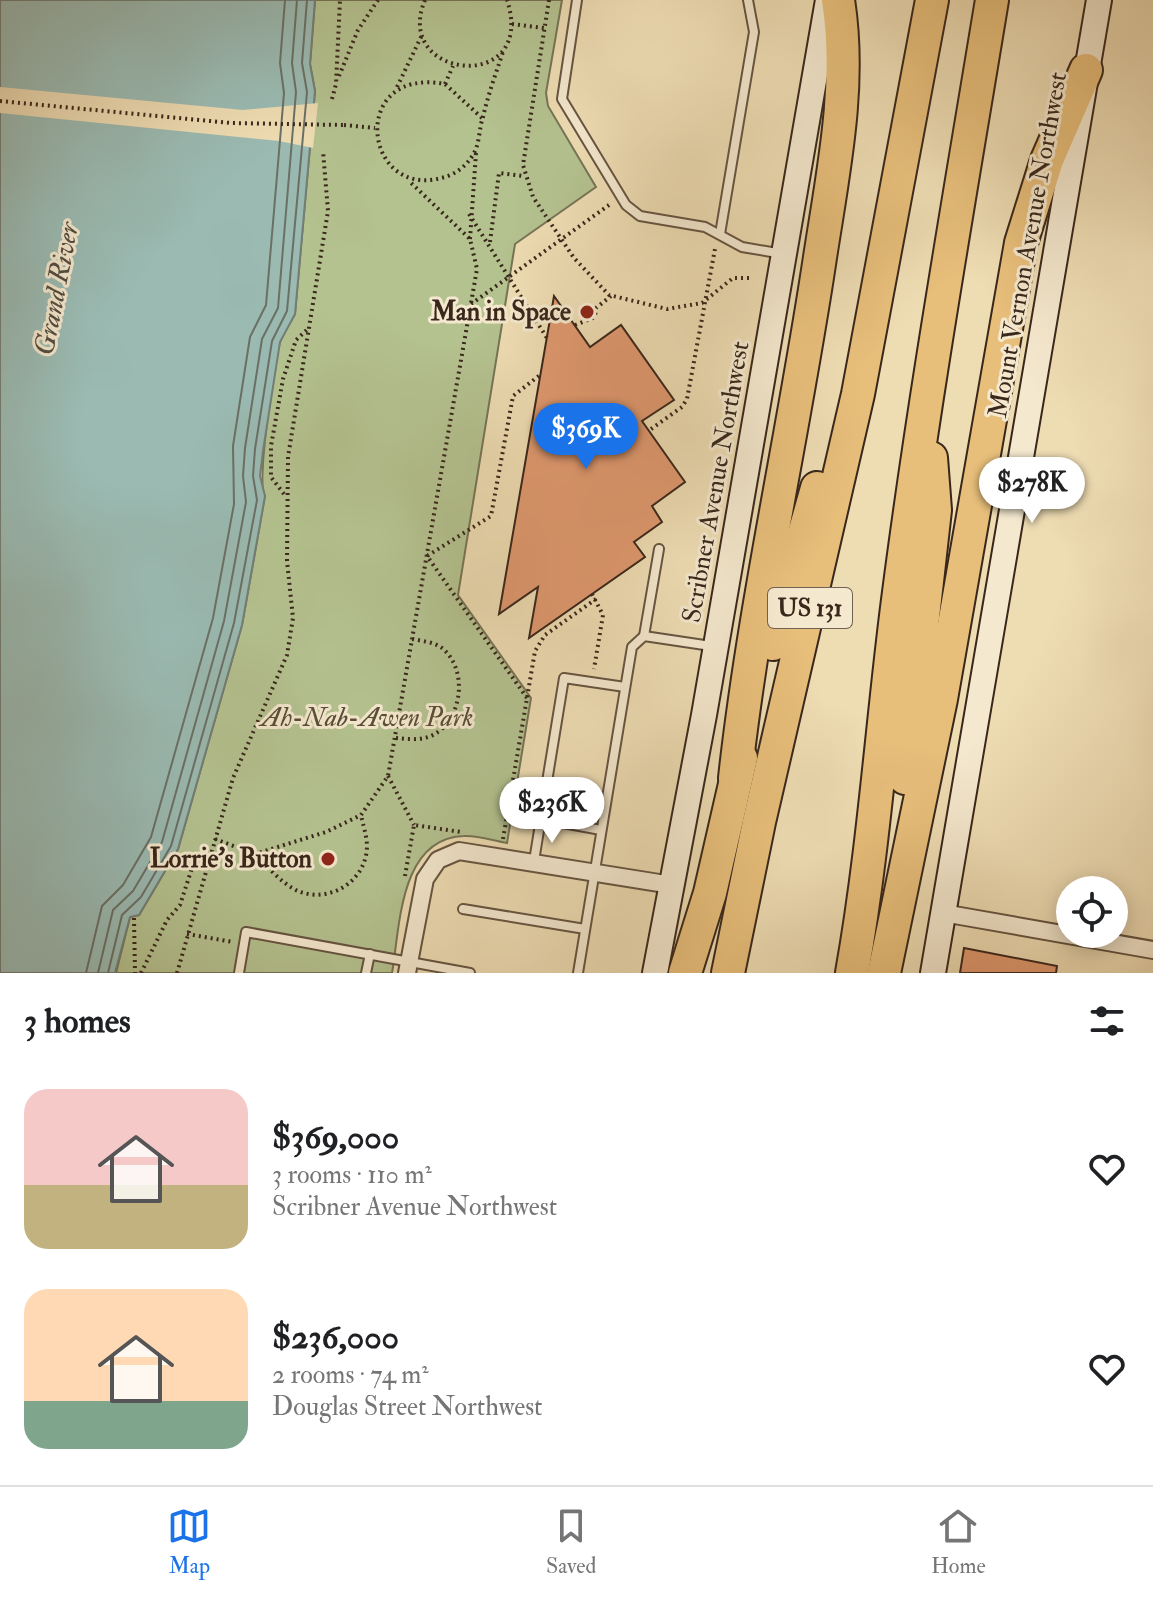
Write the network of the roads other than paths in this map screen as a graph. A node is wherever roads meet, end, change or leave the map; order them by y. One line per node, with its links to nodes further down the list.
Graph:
1 (577, 0): 9 (lane)
2 (748, 0): 9 (lane)
3 (828, 0): 10 (street, Scribner Avenue Northwest)
4 (838, 0): 17 (highway)
5 (932, 0): 12 (highway, US 131)
6 (992, 0): 11 (highway)
7 (1099, 0): 8 (street, Mount Vernon Avenue Northwest)
8 (1086, 70): 25 (street, Mount Vernon Avenue Northwest); 27 (highway)
9 (718, 233): 10 (lane)
10 (784, 254): 15 (street, Scribner Avenue Northwest)
11 (927, 392): 27 (highway); 39 (highway)
12 (858, 394): 17 (highway); 38 (highway, US 131)
13 (659, 549): 14 (lane)
14 (644, 636): 15 (lane); 16 (lane)
15 (716, 647): 22 (street, Scribner Avenue Northwest)
16 (625, 687): 18 (lane); 19 (lane)
17 (735, 778): 23 (highway)
18 (541, 819): 19 (lane); 20 (lane)
19 (601, 830): 21 (lane)
20 (534, 861): 21 (street); 30 (street)
21 (594, 874): 22 (street); 26 (lane)
22 (672, 885): 35 (street, Scribner Avenue Northwest)
23 (710, 893): 36 (highway); 37 (highway)
24 (463, 909): 26 (lane)
25 (943, 913): 28 (street); 41 (street, Mount Vernon Avenue Northwest)
26 (585, 929): 34 (lane)
27 (891, 933): 40 (highway)
28 (1153, 950)
29 (370, 954): 30 (lane); 31 (lane); 32 (lane)
30 (408, 968): 33 (lane)
31 (239, 973)
32 (366, 973)
33 (470, 973)
34 (578, 973)
35 (655, 973)
36 (685, 973)
37 (699, 973)
38 (728, 973)
39 (852, 973)
40 (884, 973)
41 (933, 973)

